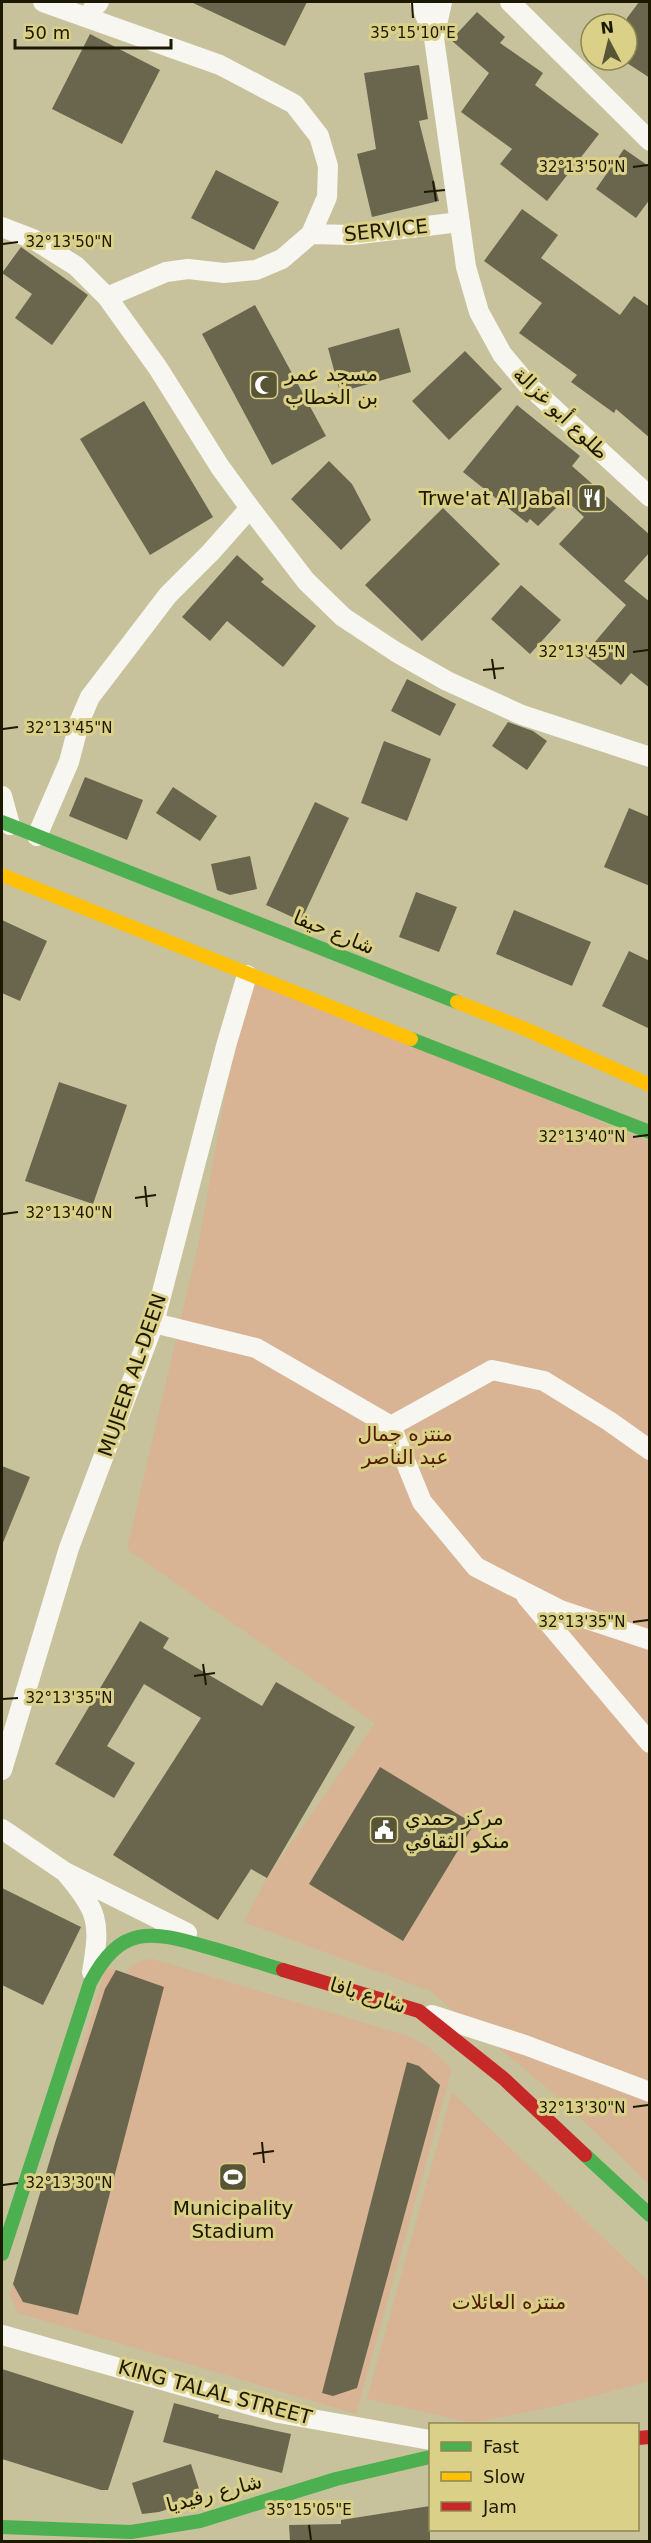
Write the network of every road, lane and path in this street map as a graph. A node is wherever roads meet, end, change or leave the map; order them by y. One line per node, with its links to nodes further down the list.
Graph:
1 (43, 2): 6 (street)
2 (99, 2): 6 (street)
3 (420, 2): 7 (street)
4 (442, 2): 7 (street)
5 (510, 2): 8 (street)
6 (86, 17): 11 (street)
7 (434, 38): 9 (street, طلوع أبو غزالة)
8 (650, 141)
9 (460, 222): 11 (street, SERVICE); 13 (street, طلوع أبو غزالة)
10 (2, 227): 12 (street)
11 (311, 234): 12 (street)
12 (107, 297): 14 (street)
13 (650, 497)
14 (250, 508): 15 (street); 18 (street)
15 (650, 757)
16 (2, 796): 17 (street)
17 (6, 823): 18 (main road, شارع حيفا)
18 (37, 836): 21 (main road, شارع حيفا)
19 (2, 874): 20 (main road)
20 (247, 975): 22 (main road); 23 (street, MUJEER AL-DEEN)
21 (650, 1085)
22 (650, 1132)
23 (154, 1323): 24 (street); 29 (street, MUJEER AL-DEEN)
24 (391, 1426): 25 (street); 26 (street)
25 (650, 1449)
26 (520, 1590): 27 (street); 28 (street)
27 (650, 1640)
28 (650, 1743)
29 (2, 1770)
30 (2, 1829): 31 (street)
31 (65, 1872): 32 (street); 33 (street)
32 (225, 1952): 33 (main road, شارع يافا); 34 (main road, شارع يافا)
33 (90, 1983): 37 (main road)
34 (419, 2011): 35 (street); 36 (main road, شارع يافا)
35 (650, 2092)
36 (650, 2214)
37 (2, 2254)
38 (2, 2335): 39 (street, KING TALAL STREET)
39 (429, 2440)
40 (429, 2457): 41 (main road, شارع رفيديا)
41 (2, 2528)

